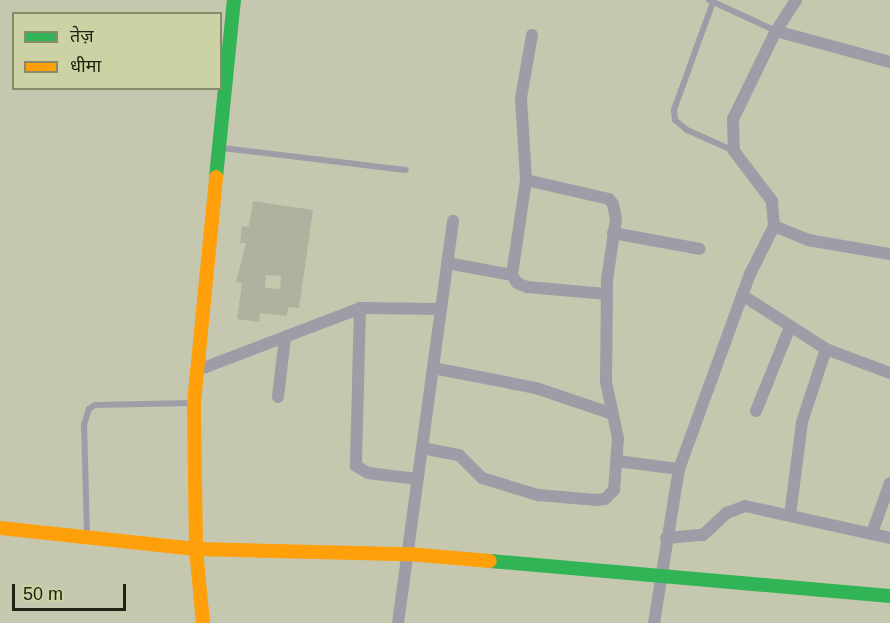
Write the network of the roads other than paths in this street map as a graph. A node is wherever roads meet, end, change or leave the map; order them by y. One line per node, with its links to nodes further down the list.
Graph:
1 (234, 0): 7 (street)
2 (796, 0): 4 (street)
3 (711, 1): 4 (lane); 8 (lane)
4 (776, 31): 6 (street); 8 (street)
5 (532, 35): 10 (street)
6 (890, 62)
7 (220, 148): 9 (lane); 26 (street)
8 (734, 151): 12 (street)
9 (406, 170)
10 (526, 180): 13 (street); 17 (street)
11 (453, 221): 16 (street)
12 (774, 226): 15 (street); 19 (street)
13 (613, 233): 14 (street); 18 (street)
14 (700, 249)
15 (890, 254)
16 (447, 263): 17 (street); 21 (street)
17 (512, 275): 18 (street)
18 (607, 294): 31 (street)
19 (742, 295): 22 (street); 34 (street)
20 (360, 308): 21 (street); 23 (street); 35 (street)
21 (441, 309): 25 (street)
22 (790, 327): 24 (street); 30 (street)
23 (285, 337): 26 (street); 28 (street)
24 (826, 349): 27 (street); 37 (street)
25 (433, 368): 31 (street); 32 (street)
26 (198, 370): 29 (street)
27 (890, 373)
28 (278, 397)
29 (194, 403): 40 (lane); 43 (street)
30 (756, 411)
31 (610, 413): 33 (street)
32 (422, 448): 33 (street); 35 (street)
33 (617, 461): 34 (street)
34 (679, 469): 41 (street)
35 (418, 479): 44 (street)
36 (890, 483): 39 (street)
37 (790, 515): 39 (street); 41 (street)
38 (0, 528): 40 (street)
39 (872, 533): 42 (street)
40 (87, 537): 43 (street)
41 (666, 538): 45 (street)
42 (890, 538)
43 (196, 549): 44 (street); 47 (street)
44 (408, 554): 45 (street); 48 (street)
45 (660, 574): 46 (street); 49 (street)
46 (890, 596)
47 (203, 623)
48 (398, 623)
49 (654, 623)

